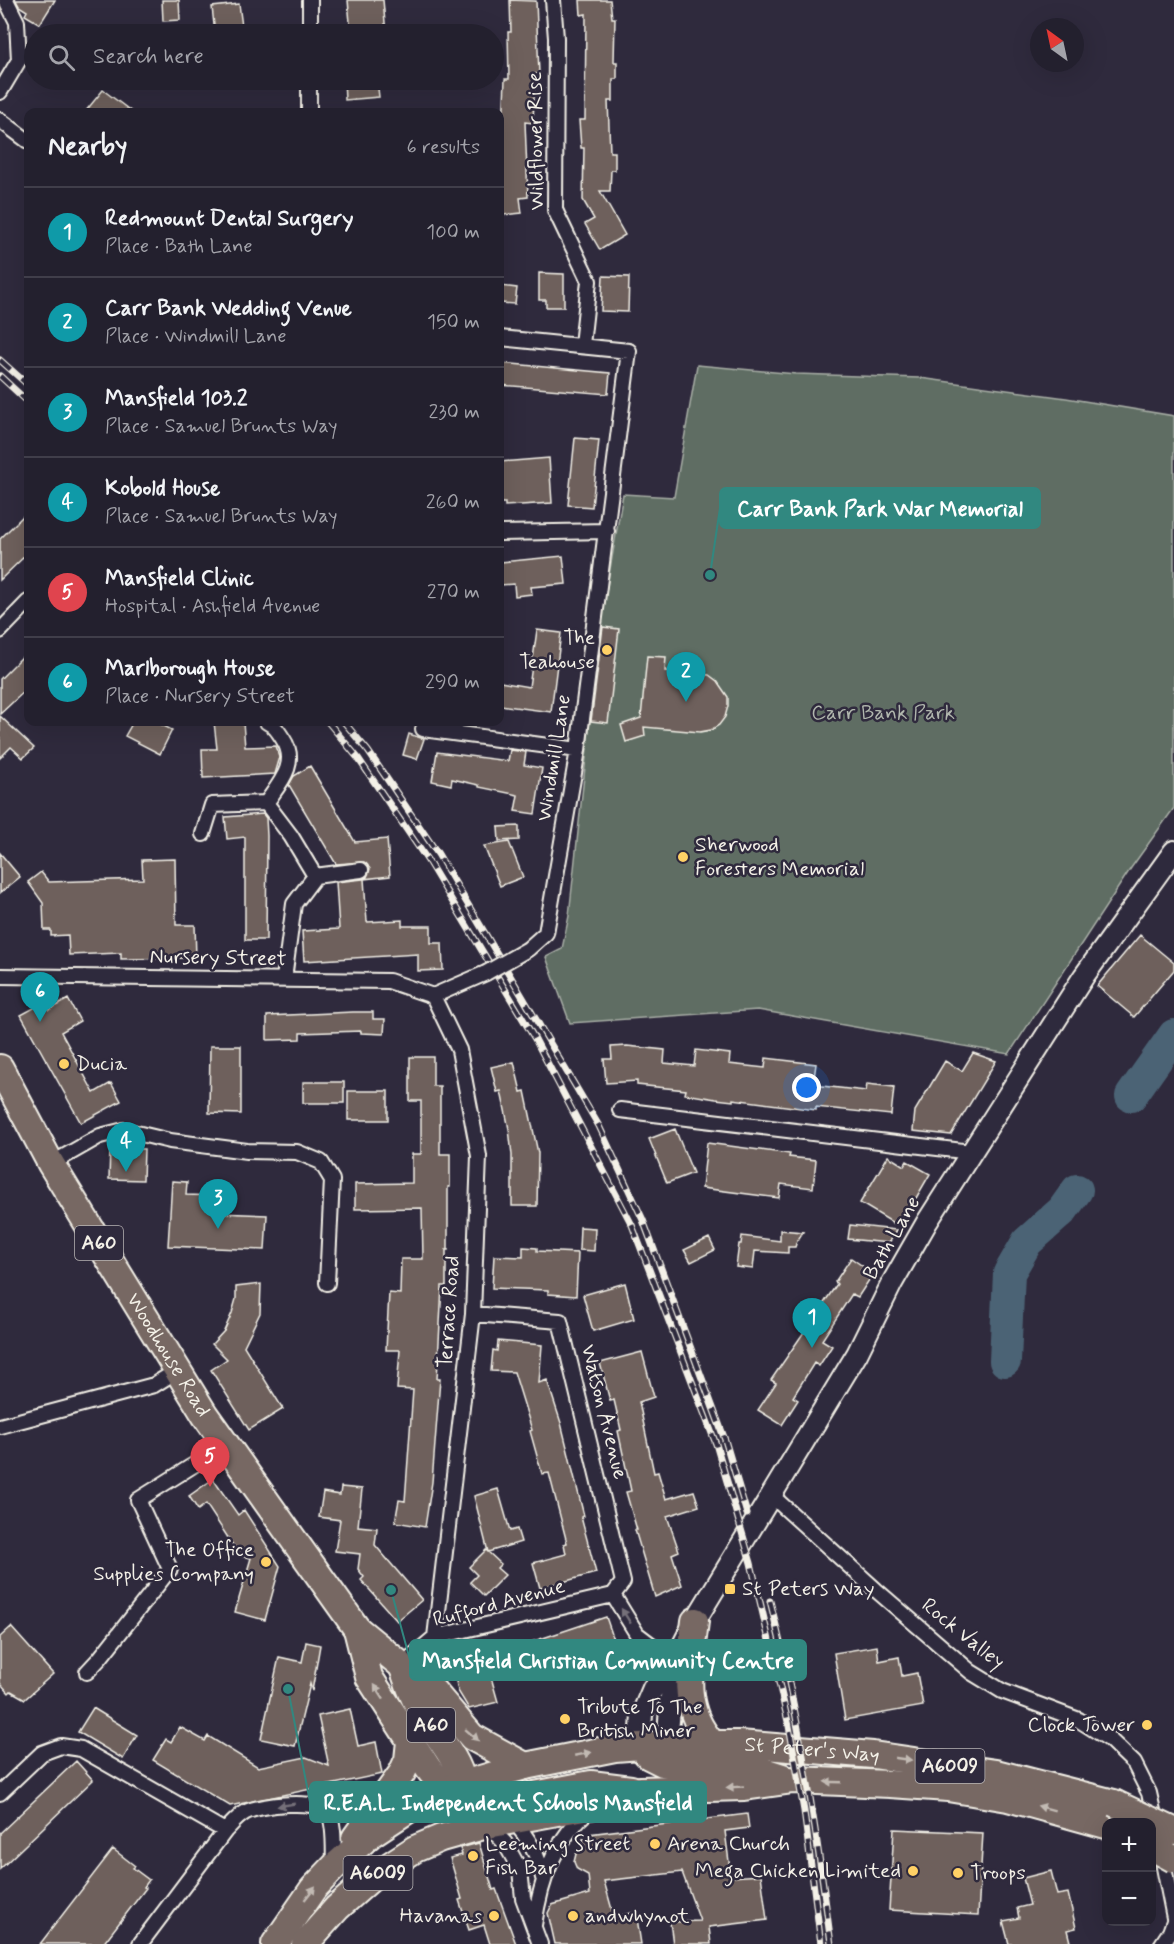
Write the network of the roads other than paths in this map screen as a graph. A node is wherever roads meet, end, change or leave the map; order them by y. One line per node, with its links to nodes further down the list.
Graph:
1 (6, 0): 6 (street)
2 (310, 0): 4 (street)
3 (553, 0): 11 (street, Wildflower Rise)
4 (310, 24)
5 (309, 90): 7 (street)
6 (0, 92)
7 (309, 108)
8 (0, 120): 9 (street)
9 (24, 138)
10 (504, 338): 11 (street)
11 (582, 345): 12 (street, Windmill Lane)
12 (607, 531): 13 (street); 18 (street, Windmill Lane)
13 (504, 533)
14 (24, 606): 15 (street)
15 (0, 631)
16 (275, 726): 19 (street)
17 (423, 729): 18 (street)
18 (578, 750): 26 (street, Windmill Lane, bridge)
19 (266, 803): 20 (street); 23 (street)
20 (203, 834)
21 (1174, 851): 29 (main road, Bath Lane)
22 (361, 870): 23 (street)
23 (315, 876): 25 (street)
24 (0, 976): 25 (street, Nursery Street)
25 (284, 980): 26 (street, Nursery Street)
26 (433, 996): 32 (street, Terrace Road)
27 (0, 1068): 30 (highway, Woodhouse Road / A60)
28 (620, 1110): 29 (street)
29 (971, 1152): 36 (main road, Bath Lane)
30 (51, 1164): 31 (street); 33 (highway, Woodhouse Road / A60)
31 (327, 1283)
32 (472, 1314): 37 (street, Watson Avenue); 40 (street, Terrace Road)
33 (178, 1370): 34 (street); 35 (highway, Woodhouse Road / A60)
34 (0, 1426)
35 (227, 1444): 39 (highway, Woodhouse Road / A60); 43 (street)
36 (772, 1496): 38 (main road, Bath Lane); 64 (street, Rock Valley)
37 (613, 1595): 40 (street, Rufford Avenue); 41 (street, one-way to 37)
38 (695, 1621): 41 (main road, Bath Lane); 45 (highway)
39 (357, 1629): 42 (highway, Woodhouse Road / A60); 44 (highway, Woodhouse Road / A60, one-way to 39)
40 (435, 1637): 42 (street, Rufford Avenue)
41 (674, 1662): 46 (main road, Bath Lane); 47 (main road, Bath Lane)
42 (402, 1665): 48 (highway, Woodhouse Road, one-way to 48); 52 (highway, A60)
43 (87, 1672)
44 (411, 1741): 52 (highway, Woodhouse Road / A60); 62 (highway)
45 (712, 1743): 47 (highway, St Peter's Way / A6009); 55 (highway, St Peter's Way / A6009, one-way to 55)
46 (640, 1746): 47 (highway); 48 (highway, A6009, one-way to 46)
47 (665, 1754): 49 (highway); 50 (highway)
48 (525, 1766): 52 (highway, A6009)
49 (794, 1780): 50 (highway, St Peter's Way / A6009, one-way to 50); 55 (highway, St Peter's Way / A6009, one-way to 49)
50 (640, 1791): 53 (highway, St Peter's Way / A6009); 54 (highway)
51 (0, 1793): 58 (street)
52 (457, 1793): 54 (highway); 59 (highway); 62 (highway, A6009)
53 (595, 1805): 56 (highway, St Peter's Way / A6009); 63 (street)
54 (490, 1814): 56 (highway, St Peter's Way / A6009); 59 (highway, St Peter's Way / A6009); 65 (street)
55 (1108, 1817): 57 (highway, St Peter's Way / A6009, bridge)
56 (513, 1820): 63 (street)
57 (1174, 1831)
58 (225, 1832): 62 (street, one-way to 58); 67 (street)
59 (432, 1842): 69 (highway, A6009)
60 (1156, 1849): 61 (highway, bridge)
61 (1174, 1859)
62 (334, 1867): 68 (highway, A6009, one-way to 62)
63 (543, 1878): 65 (street)
64 (1174, 1919): 66 (street, Rock Valley)
65 (534, 1925): 70 (street)
66 (1164, 1943)
67 (140, 1944)
68 (275, 1944)
69 (305, 1944)
70 (540, 1944)

